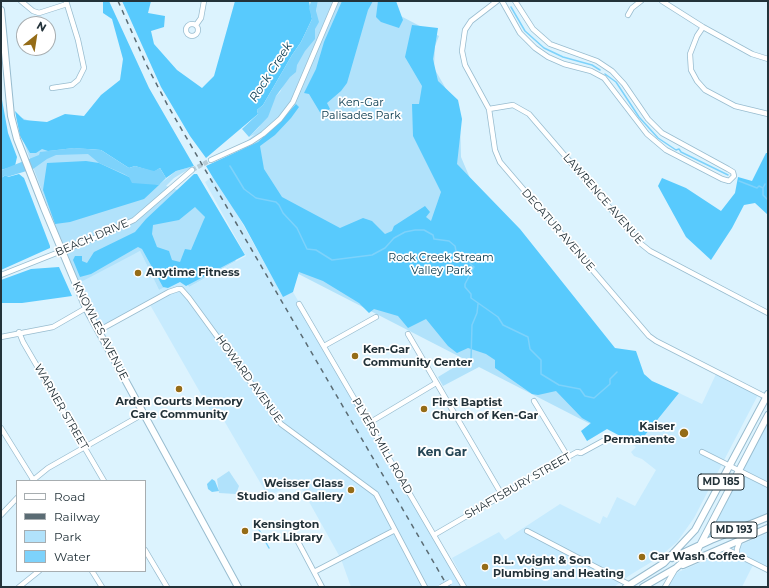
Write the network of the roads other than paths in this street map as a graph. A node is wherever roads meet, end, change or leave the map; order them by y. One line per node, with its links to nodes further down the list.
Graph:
1 (21, 1): 10 (street)
2 (204, 1): 13 (street)
3 (336, 1): 20 (street)
4 (497, 1): 18 (street, DECATUR AVENUE)
5 (502, 1): 6 (street); 7 (street)
6 (509, 1)
7 (515, 1)
8 (641, 1): 12 (street)
9 (662, 1): 14 (street)
10 (67, 3): 17 (street)
11 (1, 10): 16 (main road, KNOWLES AVENUE)
12 (628, 15)
13 (196, 25)
14 (703, 27): 15 (street); 19 (street)
15 (768, 59)
16 (4, 69): 22 (main road, KNOWLES AVENUE)
17 (52, 88)
18 (489, 109): 26 (street, LAWRENCE AVENUE); 34 (street, DECATUR AVENUE)
19 (768, 114)
20 (211, 160)
21 (192, 170): 22 (street, BEACH DRIVE)
22 (62, 250): 23 (street, BEACH DRIVE); 25 (main road, KNOWLES AVENUE)
23 (1, 275)
24 (299, 304): 32 (street, PLYERS MILL ROAD)
25 (86, 308): 28 (main road, KNOWLES AVENUE); 29 (street)
26 (768, 313)
27 (376, 317): 32 (street)
28 (98, 331): 36 (main road, KNOWLES AVENUE); 55 (street, HOWARD AVENUE)
29 (19, 332): 31 (street); 41 (street, WARNER STREET)
30 (408, 334): 33 (street)
31 (1, 337)
32 (324, 346): 38 (street, PLYERS MILL ROAD)
33 (436, 383): 38 (street); 50 (street)
34 (768, 396): 44 (main road, MD 185)
35 (534, 401): 43 (street)
36 (143, 414): 41 (street); 75 (main road, KNOWLES AVENUE)
37 (768, 416): 45 (main road, MD 185)
38 (368, 423): 57 (street, PLYERS MILL ROAD)
39 (1, 428): 46 (street)
40 (603, 441): 43 (street, SHAFTSBURY STREET)
41 (84, 447): 47 (street); 48 (street, WARNER STREET)
42 (702, 452): 44 (street)
43 (568, 457): 50 (street, SHAFTSBURY STREET)
44 (730, 466): 45 (street); 64 (main road, MD 185)
45 (739, 470): 49 (street); 60 (main road, MD 185)
46 (32, 480)
47 (34, 480)
48 (103, 480)
49 (768, 485)
50 (502, 495): 57 (street, SHAFTSBURY STREET)
51 (16, 499): 52 (street)
52 (1, 515)
53 (768, 517): 60 (main road, MD 193)
54 (768, 528): 59 (main road, MD 193)
55 (395, 530): 69 (street); 77 (street, HOWARD AVENUE)
56 (527, 531): 71 (street)
57 (434, 535): 70 (street, PLYERS MILL ROAD)
58 (296, 538): 69 (street)
59 (740, 540): 61 (main road, MD 193); 63 (street)
60 (701, 544): 64 (main road, MD 193); 65 (main road, MD 185)
61 (724, 548): 63 (street); 65 (main road, MD 193)
62 (146, 552): 74 (street)
63 (737, 553): 66 (street)
64 (664, 563): 71 (main road, MD 185)
65 (676, 568): 80 (main road, MD 185); 81 (street)
66 (768, 570)
67 (38, 572): 72 (street)
68 (93, 572): 73 (street)
69 (314, 572): 76 (street)
70 (458, 577): 78 (street, bridge); 79 (street, PLYERS MILL ROAD)
71 (628, 586)
72 (19, 587)
73 (102, 587)
74 (167, 587)
75 (238, 587)
76 (322, 587)
77 (425, 587)
78 (441, 587)
79 (464, 587)
80 (643, 587)
81 (665, 587)

